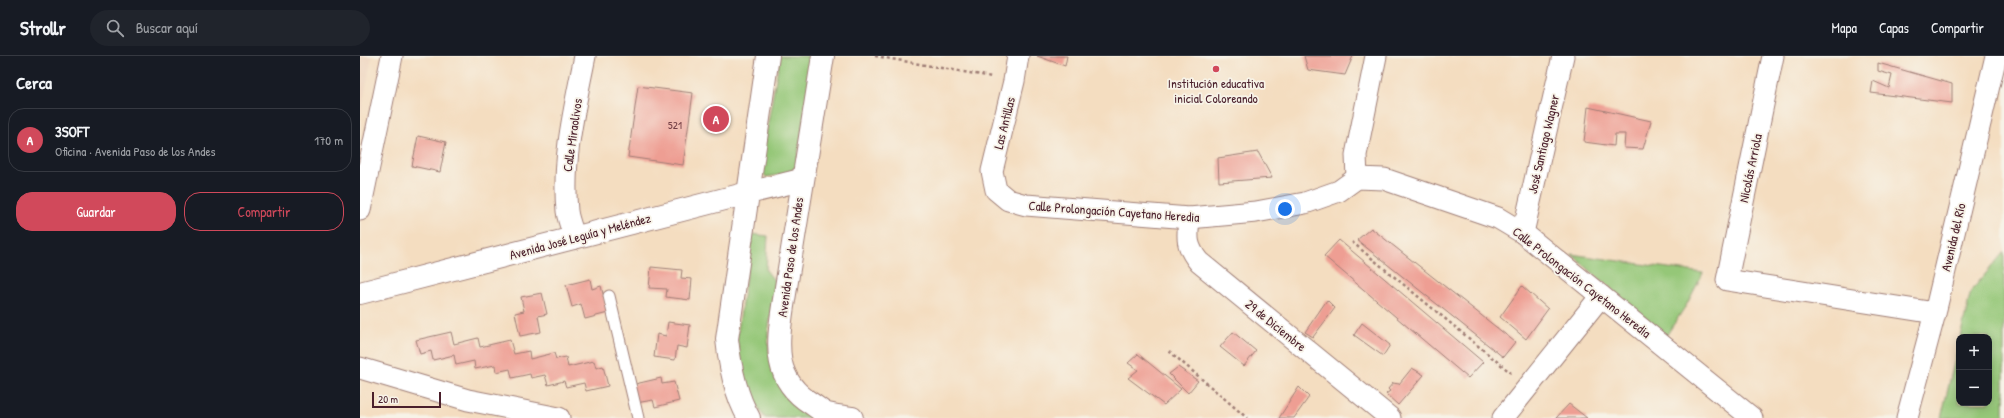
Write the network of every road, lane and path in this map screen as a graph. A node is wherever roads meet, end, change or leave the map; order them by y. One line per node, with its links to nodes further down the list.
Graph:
1 (392, 56): 16 (street)
2 (585, 56): 19 (street, Calle Miraolivos)
3 (768, 56): 15 (street)
4 (822, 56): 13 (street, Avenida Paso de los Andes)
5 (875, 56): 11 (path)
6 (1018, 56): 11 (street, Las Antillas)
7 (1376, 56): 12 (street)
8 (1563, 56): 18 (street, José Santiago Wagner)
9 (1773, 56): 24 (street, Nicolás Arriola)
10 (1996, 56): 24 (street, Avenida del Río)
11 (1014, 81): 14 (street, Las Antillas)
12 (1357, 178): 17 (street, Calle Prolongación Cayetano Heredia); 18 (street, Calle Prolongación Cayetano Heredia)
13 (801, 180): 15 (street, Avenida José Leguía y Meléndez); 31 (street, Avenida Paso de los Andes)
14 (996, 190): 17 (street, Calle Prolongación Cayetano Heredia)
15 (748, 192): 19 (street, Avenida José Leguía y Meléndez); 30 (street)
16 (360, 210)
17 (1189, 218): 33 (street, 29 de Diciembre)
18 (1523, 233): 23 (street, Calle Prolongación Cayetano Heredia)
19 (575, 238): 21 (street, Avenida José Leguía y Meléndez)
20 (1352, 242): 27 (path)
21 (360, 293)
22 (609, 296): 29 (lane)
23 (1601, 296): 27 (street); 35 (street, Calle Prolongación Cayetano Heredia)
24 (1935, 313): 36 (street, Avenida del Río)
25 (1169, 351): 32 (path)
26 (360, 368): 28 (street)
27 (1528, 387): 34 (street)
28 (560, 418)
29 (638, 418)
30 (750, 418)
31 (852, 418)
32 (1247, 418)
33 (1390, 418)
34 (1502, 418)
35 (1752, 418)
36 (1907, 418)

